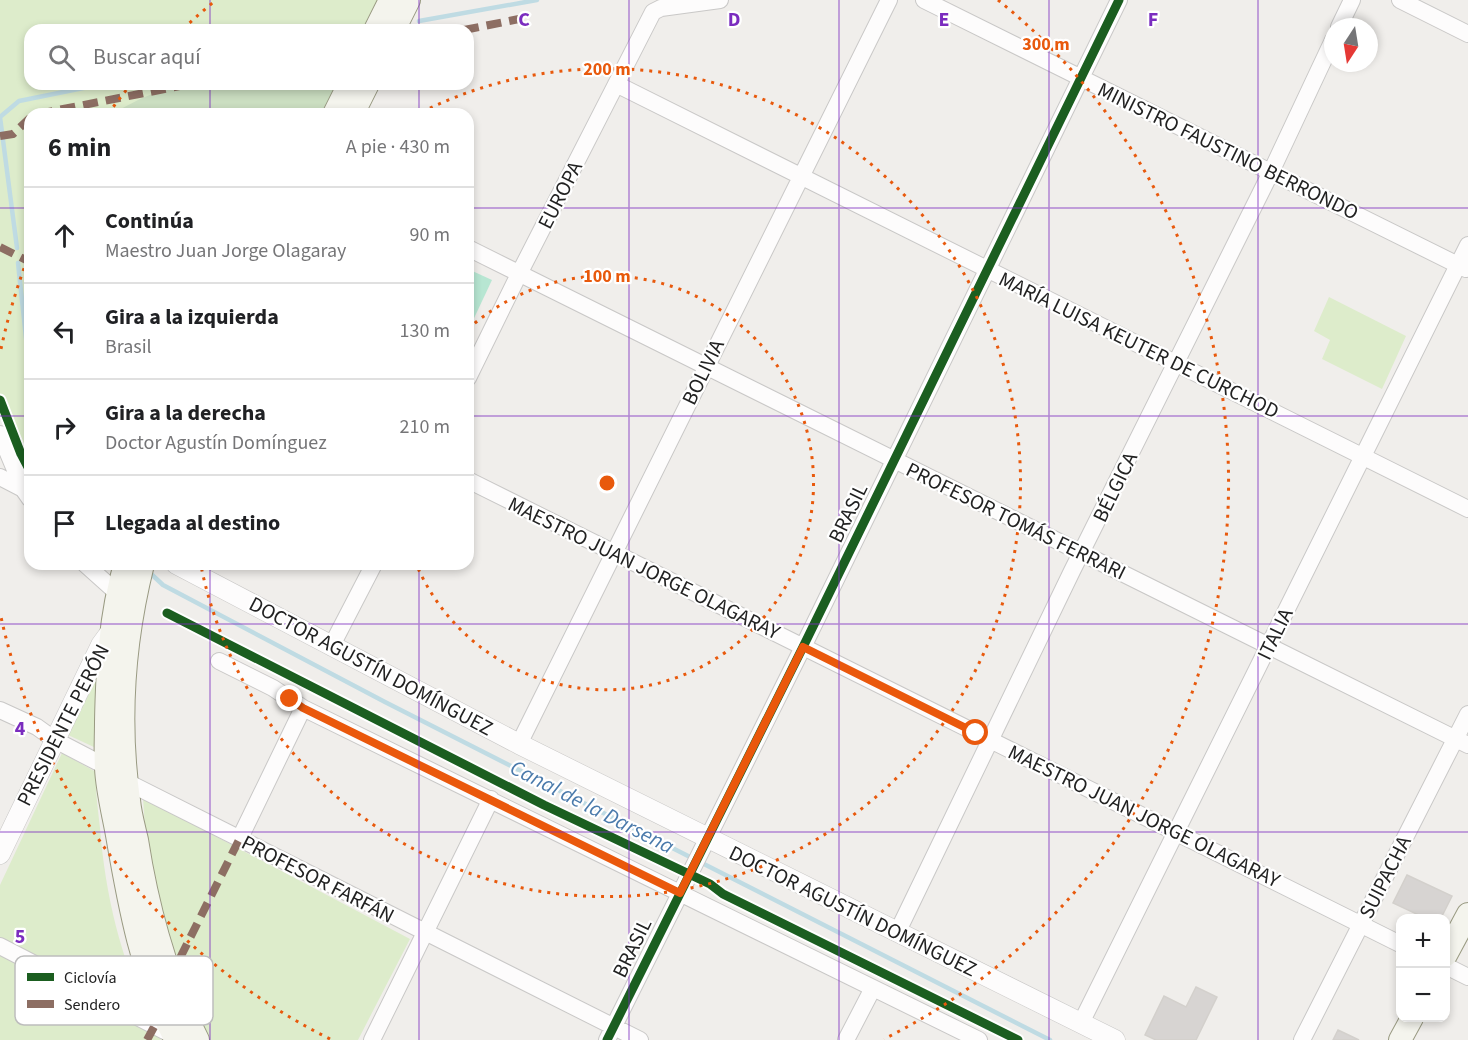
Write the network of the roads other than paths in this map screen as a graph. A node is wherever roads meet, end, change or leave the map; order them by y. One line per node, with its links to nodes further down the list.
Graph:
1 (390, 0): 10 (main road)
2 (409, 0): 11 (main road)
3 (720, 0): 15 (street, EUROPA)
4 (889, 0): 21 (street, BOLIVIA)
5 (924, 0): 14 (street, MINISTRO FAUSTINO BERRONDO)
6 (1119, 0): 14 (street, BRASIL)
7 (1352, 0): 9 (street)
8 (1400, 0): 12 (street)
9 (1343, 18)
10 (378, 24)
11 (397, 24)
12 (1468, 34)
13 (1324, 59): 20 (street, BÉLGICA)
14 (1082, 78): 20 (street, MINISTRO FAUSTINO BERRONDO); 25 (street, BRASIL)
15 (616, 84): 21 (street, MARÍA LUISA KEUTER DE CURCHOD); 26 (street, EUROPA)
16 (346, 90): 18 (main road)
17 (365, 90): 19 (main road)
18 (337, 108)
19 (356, 108)
20 (1271, 172): 24 (street, MINISTRO FAUSTINO BERRONDO); 27 (street, BÉLGICA)
21 (800, 176): 25 (street, MARÍA LUISA KEUTER DE CURCHOD); 29 (street, BOLIVIA)
22 (1468, 245): 24 (street, ITALIA)
23 (474, 252): 26 (street, PROFESOR TOMÁS FERRARI)
24 (1463, 268): 31 (street, ITALIA)
25 (988, 270): 27 (street, MARÍA LUISA KEUTER DE CURCHOD); 32 (street, BRASIL)
26 (519, 274): 28 (street, EUROPA); 29 (street, PROFESOR TOMÁS FERRARI)
27 (1175, 363): 31 (street, MARÍA LUISA KEUTER DE CURCHOD); 39 (street, BÉLGICA)
28 (474, 366)
29 (706, 366): 32 (street, PROFESOR TOMÁS FERRARI); 38 (street, BOLIVIA)
30 (0, 434): 35 (street)
31 (1363, 456): 37 (street, MARÍA LUISA KEUTER DE CURCHOD); 47 (street, ITALIA)
32 (893, 459): 39 (street, PROFESOR TOMÁS FERRARI); 49 (street, BRASIL)
33 (0, 477): 36 (street)
34 (474, 483): 38 (street, MAESTRO JUAN JORGE OLAGARAY)
35 (24, 487)
36 (24, 492)
37 (1468, 509)
38 (613, 552): 49 (street, MAESTRO JUAN JORGE OLAGARAY); 57 (street, BOLIVIA)
39 (1082, 553): 47 (street, PROFESOR TOMÁS FERRARI); 55 (street, BÉLGICA)
40 (91, 570): 45 (street)
41 (126, 570): 45 (main road)
42 (140, 570): 45 (main road)
43 (187, 570): 48 (street, DOCTOR AGUSTÍN DOMÍNGUEZ)
44 (371, 570): 48 (street)
45 (125, 601): 46 (main road); 59 (main road)
46 (112, 630): 54 (street, PRESIDENTE PERÓN); 58 (main road)
47 (1270, 646): 56 (street, PROFESOR TOMÁS FERRARI); 61 (street, ITALIA)
48 (331, 647): 57 (street, DOCTOR AGUSTÍN DOMÍNGUEZ)
49 (803, 647): 55 (street, MAESTRO JUAN JORGE OLAGARAY); 62 (street, BRASIL)
50 (219, 661): 51 (street)
51 (303, 708): 60 (street); 63 (street)
52 (0, 710): 54 (street, PROFESOR FARFÁN)
53 (1468, 714): 56 (street, SUIPACHA)
54 (55, 740): 58 (street, PROFESOR FARFÁN); 64 (street, PRESIDENTE PERÓN)
55 (991, 740): 61 (street, MAESTRO JUAN JORGE OLAGARAY); 69 (street, BÉLGICA)
56 (1462, 742): 67 (street, SUIPACHA)
57 (519, 744): 62 (street, DOCTOR AGUSTÍN DOMÍNGUEZ)
58 (105, 766): 59 (street, PROFESOR FARFÁN); 74 (main road)
59 (127, 782): 63 (street, PROFESOR FARFÁN); 75 (main road)
60 (490, 799): 65 (street); 68 (street)
61 (1177, 833): 67 (street, MAESTRO JUAN JORGE OLAGARAY); 80 (street, ITALIA)
62 (706, 838): 65 (street, BRASIL); 69 (street, DOCTOR AGUSTÍN DOMÍNGUEZ)
63 (239, 840): 68 (street, PROFESOR FARFÁN)
64 (0, 854)
65 (680, 893): 78 (street); 83 (street, BRASIL)
66 (1468, 914): 72 (main road)
67 (1361, 924): 70 (street, MAESTRO JUAN JORGE OLAGARAY); 91 (street, SUIPACHA)
68 (424, 932): 83 (street, PROFESOR FARFÁN); 86 (street)
69 (897, 933): 80 (street, DOCTOR AGUSTÍN DOMÍNGUEZ)
70 (1396, 942)
71 (0, 946): 73 (street)
72 (1450, 948)
73 (19, 956)
74 (144, 956)
75 (163, 956)
76 (1450, 968): 77 (street)
77 (1468, 977)
78 (873, 988): 88 (street); 89 (street)
79 (1409, 1022): 92 (main road)
80 (1081, 1023): 90 (street, DOCTOR AGUSTÍN DOMÍNGUEZ)
81 (150, 1025): 84 (street)
82 (190, 1025): 85 (main road)
83 (610, 1033): 87 (street, PROFESOR FARFÁN)
84 (177, 1038)
85 (198, 1040)
86 (372, 1040)
87 (640, 1040)
88 (846, 1040)
89 (979, 1040)
90 (1115, 1040)
91 (1302, 1040)
92 (1400, 1040)

